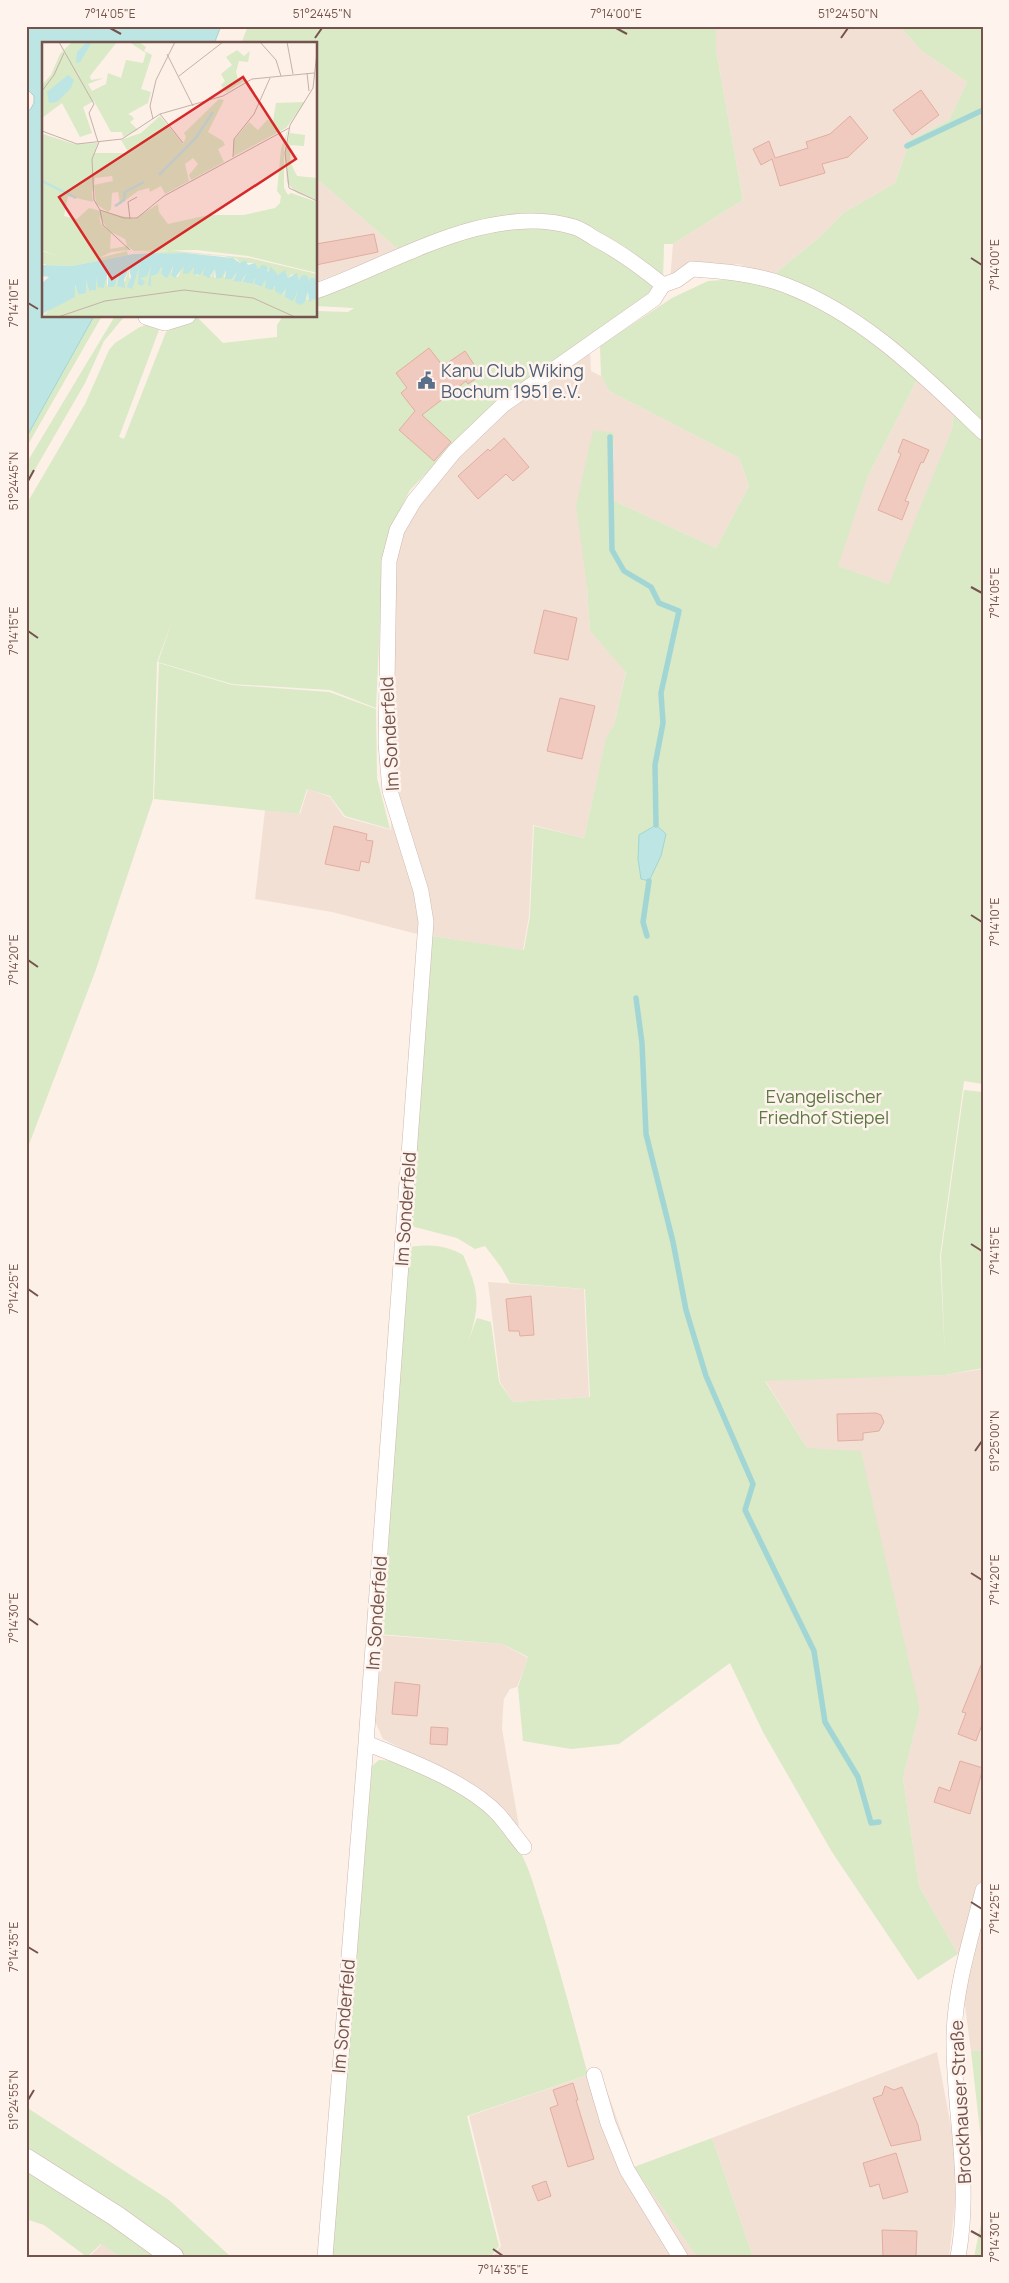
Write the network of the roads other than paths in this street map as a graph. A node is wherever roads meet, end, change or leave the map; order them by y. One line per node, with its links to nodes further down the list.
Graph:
1 (663, 285): 2 (street); 5 (street); 6 (street, Im Sonderfeld)
2 (318, 290)
3 (149, 318): 4 (street)
4 (182, 318)
5 (983, 432)
6 (366, 1743): 7 (street); 12 (street, Im Sonderfeld)
7 (524, 1847)
8 (983, 1890): 14 (street, Brockhauser Straße)
9 (594, 2075): 13 (street)
10 (26, 2159): 11 (main road)
11 (173, 2257)
12 (325, 2257)
13 (680, 2257)
14 (958, 2257)

